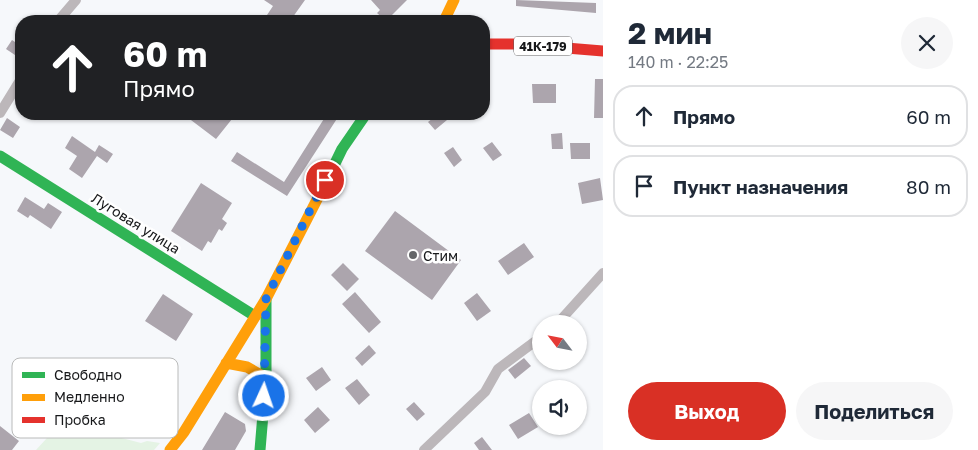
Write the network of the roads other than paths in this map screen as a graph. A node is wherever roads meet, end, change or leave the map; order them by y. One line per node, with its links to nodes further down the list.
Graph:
1 (76, 0): 3 (street)
2 (453, 3): 4 (main road)
3 (63, 15)
4 (447, 15)
5 (490, 44): 6 (main road, 41К-179)
6 (603, 51)
7 (15, 89): 8 (street)
8 (0, 113)
9 (362, 120): 12 (main road)
10 (0, 156): 14 (main road, Луговая улица)
11 (603, 273): 13 (street)
12 (266, 299): 14 (main road); 17 (main road)
13 (565, 315)
14 (255, 316): 16 (main road)
15 (532, 344): 20 (street)
16 (226, 363): 17 (main road); 18 (main road)
17 (266, 378): 19 (main road)
18 (170, 450)
19 (260, 450)
20 (424, 450)

